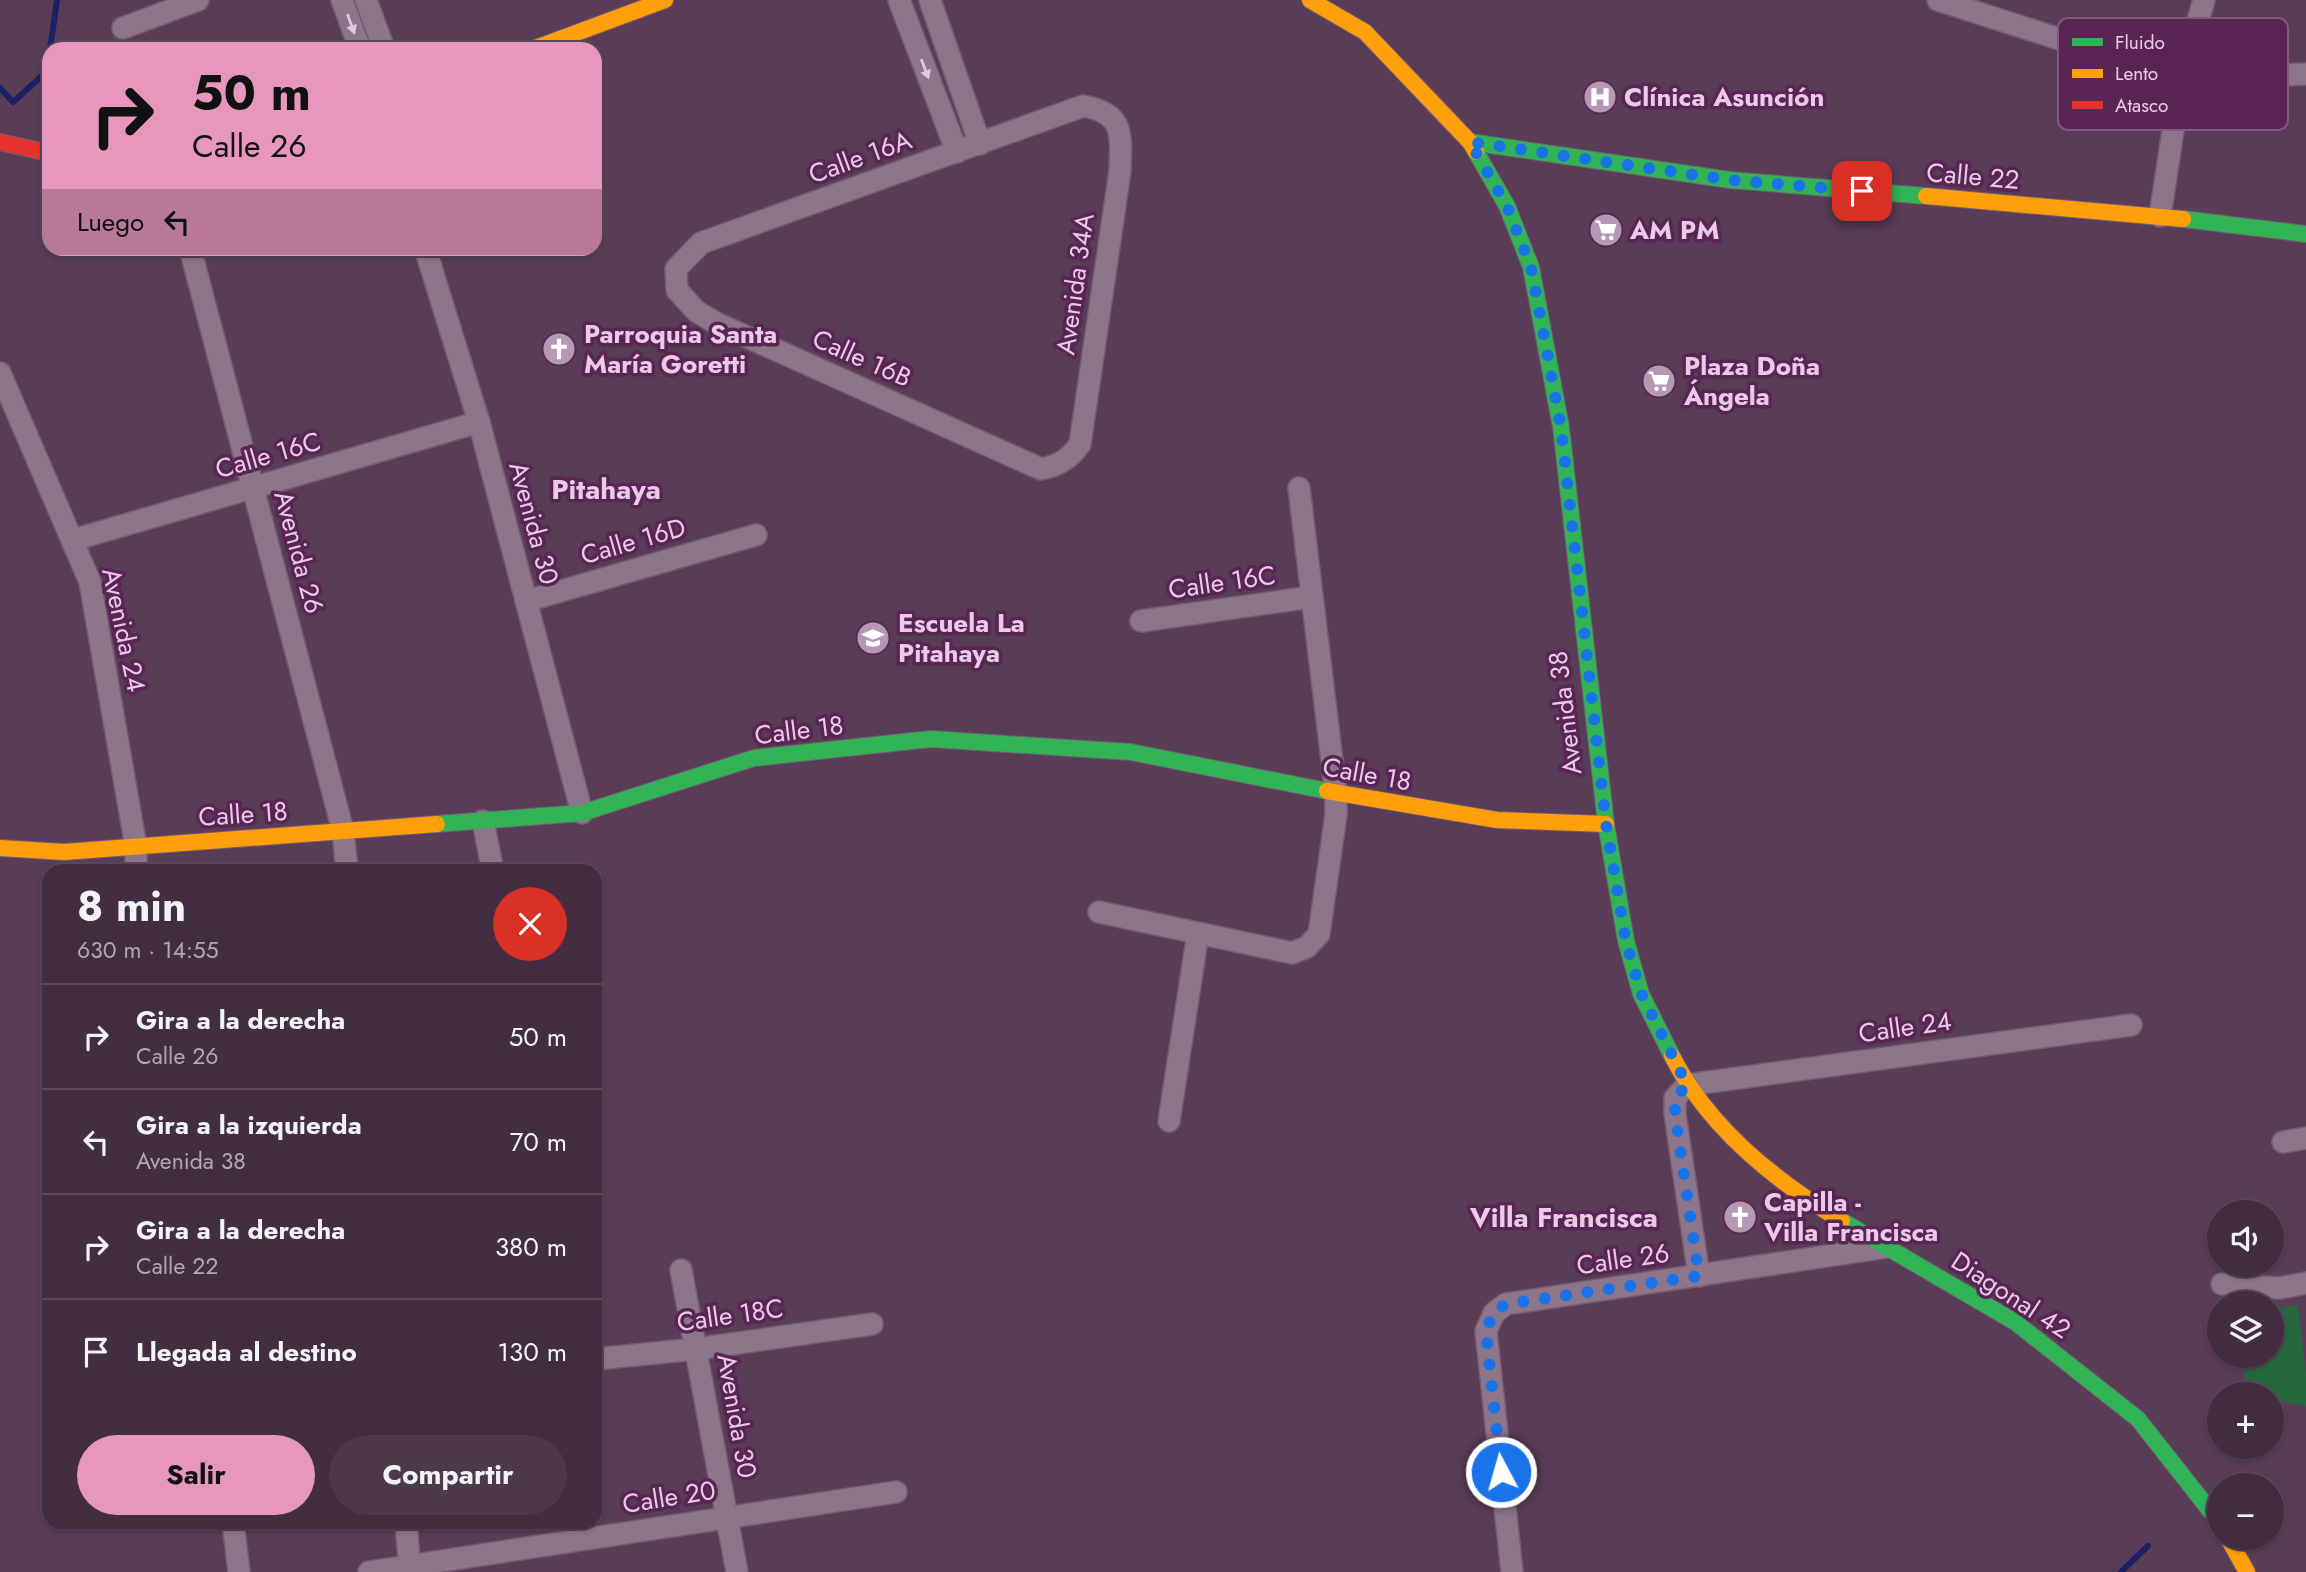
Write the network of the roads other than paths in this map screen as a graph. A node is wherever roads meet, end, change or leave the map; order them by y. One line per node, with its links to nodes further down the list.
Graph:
1 (198, 0): 12 (street)
2 (342, 0): 15 (street, one-way to 15)
3 (366, 0): 16 (street)
4 (665, 0): 17 (street)
5 (899, 0): 26 (street, one-way to 26)
6 (930, 0): 24 (street)
7 (1310, 0): 13 (street)
8 (1938, 0): 14 (street)
9 (2204, 0): 11 (street)
10 (1360, 10): 13 (street)
11 (2199, 18)
12 (123, 28)
13 (1365, 32): 23 (street, Avenida 38)
14 (2058, 39)
15 (357, 42)
16 (381, 42)
17 (552, 42)
18 (2306, 74): 19 (street)
19 (2288, 75)
20 (1083, 106): 24 (street, Calle 16A); 34 (street, Avenida 34A)
21 (2173, 130): 27 (street)
22 (0, 142): 25 (street)
23 (1470, 142): 27 (street, Calle 22); 45 (street, Avenida 38)
24 (980, 144): 26 (street, Calle 16A)
25 (42, 151)
26 (957, 152): 31 (street, Calle 16A)
27 (2160, 216): 28 (street, Calle 22)
28 (2306, 233)
29 (192, 256): 35 (street, Avenida 26)
30 (427, 256): 33 (street, Avenida 30)
31 (674, 281): 34 (street, Calle 16B)
32 (0, 373): 38 (street, Avenida 24)
33 (479, 422): 35 (street, Calle 16C); 40 (street, Avenida 30)
34 (1041, 469)
35 (253, 488): 38 (street, Calle 16C); 46 (street, Avenida 26)
36 (1299, 488): 39 (street)
37 (756, 535): 40 (street, Calle 16D)
38 (73, 540): 47 (street, Avenida 24)
39 (1311, 597): 41 (street, Calle 16C); 42 (street)
40 (526, 601): 43 (street, Avenida 30)
41 (1141, 621)
42 (1336, 794): 43 (street, Calle 18); 45 (street, Calle 18); 53 (street)
43 (582, 813): 44 (street, Calle 18)
44 (484, 821): 46 (street, Calle 18); 51 (street)
45 (1606, 824): 55 (street, Avenida 38)
46 (343, 831): 47 (street, Calle 18); 50 (street, Avenida 26)
47 (136, 846): 48 (street, Calle 18); 49 (street, Avenida 24)
48 (0, 848)
49 (136, 864)
50 (346, 864)
51 (492, 864)
52 (1099, 912): 53 (street)
53 (1198, 933): 56 (street)
54 (2131, 1025): 55 (street, Calle 24)
55 (1687, 1085): 59 (street, Diagonal 42); 61 (street)
56 (1169, 1121)
57 (2306, 1138): 58 (street)
58 (2283, 1142)
59 (1887, 1247): 61 (street, Calle 26); 68 (street, Diagonal 42)
60 (681, 1270): 65 (street, Avenida 30)
61 (1699, 1276): 77 (street, Calle 26)
62 (2306, 1283): 63 (street)
63 (2222, 1284)
64 (872, 1324): 65 (street, Calle 18C)
65 (696, 1349): 66 (street, Calle 18C); 69 (street, Avenida 30)
66 (602, 1358)
67 (896, 1492): 69 (street, Calle 20)
68 (2207, 1507)
69 (727, 1517): 73 (street, Calle 20); 76 (street, Avenida 30)
70 (234, 1529): 74 (street)
71 (406, 1529): 73 (street)
72 (2235, 1550): 78 (street)
73 (410, 1569): 75 (street, Calle 20)
74 (239, 1572)
75 (369, 1572)
76 (737, 1572)
77 (1512, 1572)
78 (2247, 1572)

